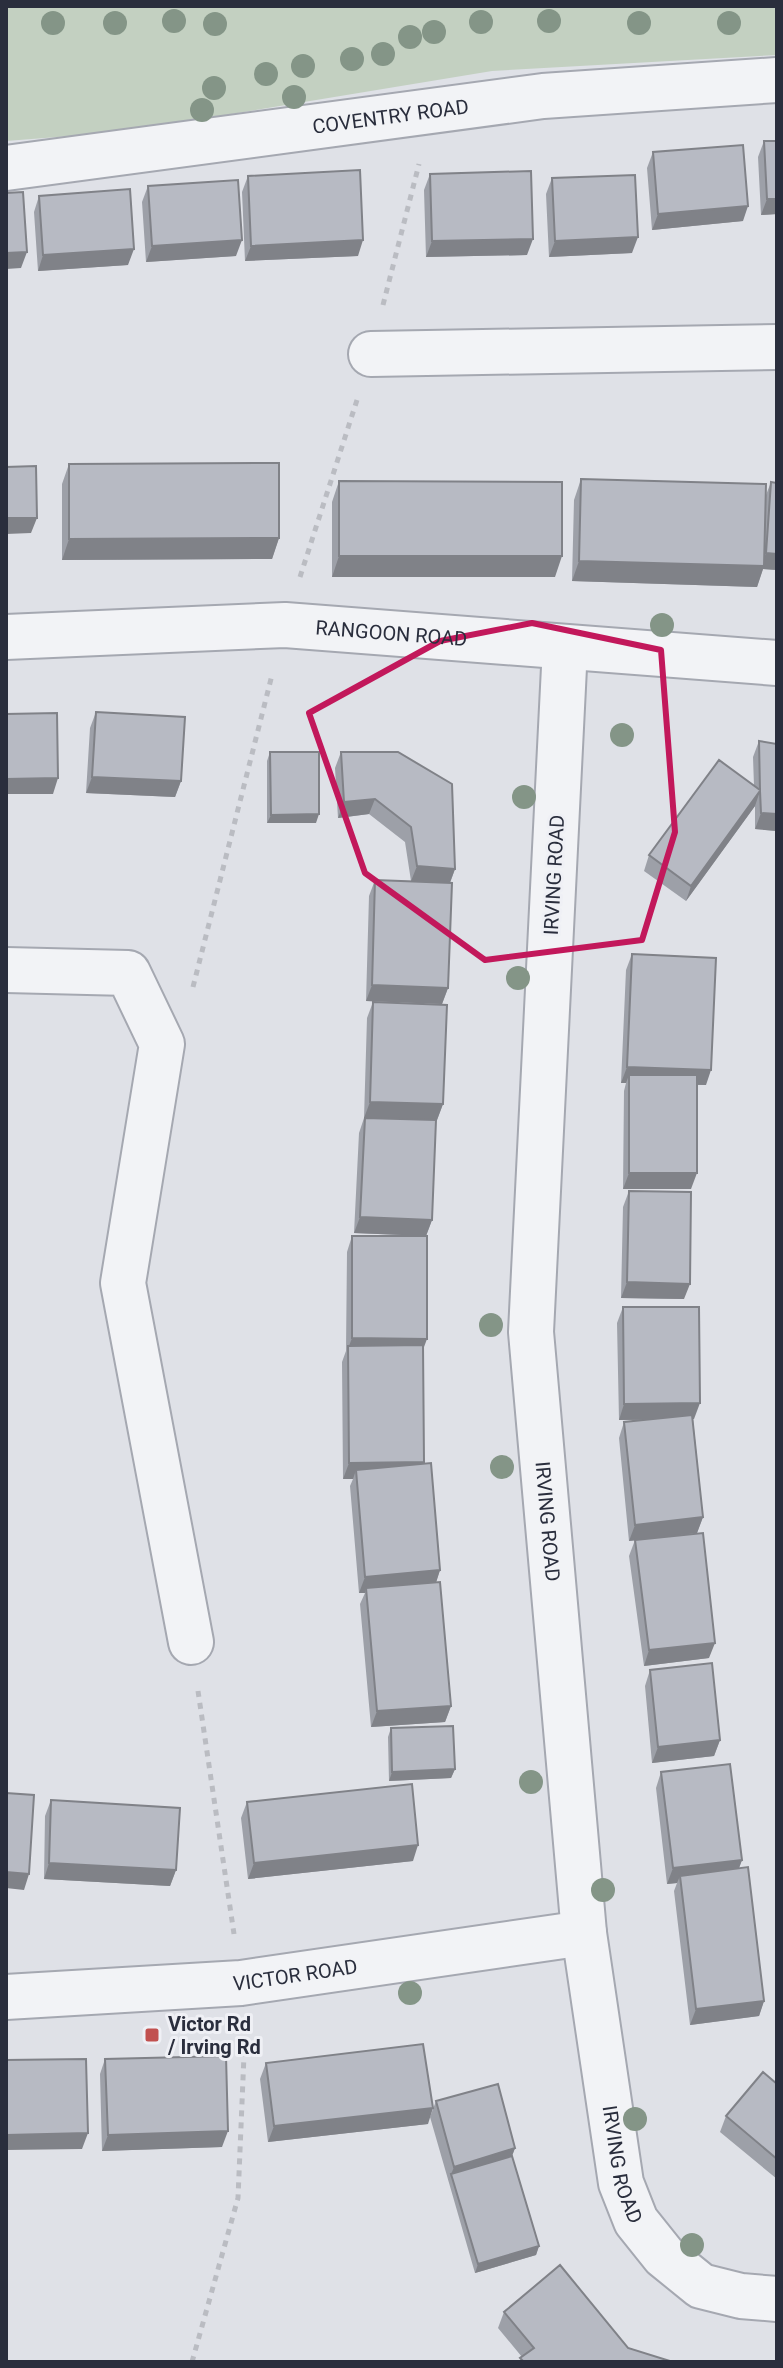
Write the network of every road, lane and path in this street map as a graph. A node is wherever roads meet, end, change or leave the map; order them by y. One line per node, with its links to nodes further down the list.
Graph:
1 (777, 80): 3 (street, COVENTRY ROAD)
2 (422, 151): 5 (path)
3 (6, 168)
4 (777, 347): 5 (street)
5 (371, 354): 6 (path)
6 (285, 625): 7 (street, RANGOON ROAD); 8 (street, RANGOON ROAD); 11 (path)
7 (6, 637)
8 (565, 647): 9 (street, RANGOON ROAD); 13 (street, IRVING ROAD)
9 (777, 663)
10 (6, 970): 11 (street)
11 (162, 1044): 12 (street)
12 (191, 1642)
13 (584, 1933): 14 (street, VICTOR ROAD); 15 (street, IRVING ROAD)
14 (6, 1997)
15 (777, 2299)

